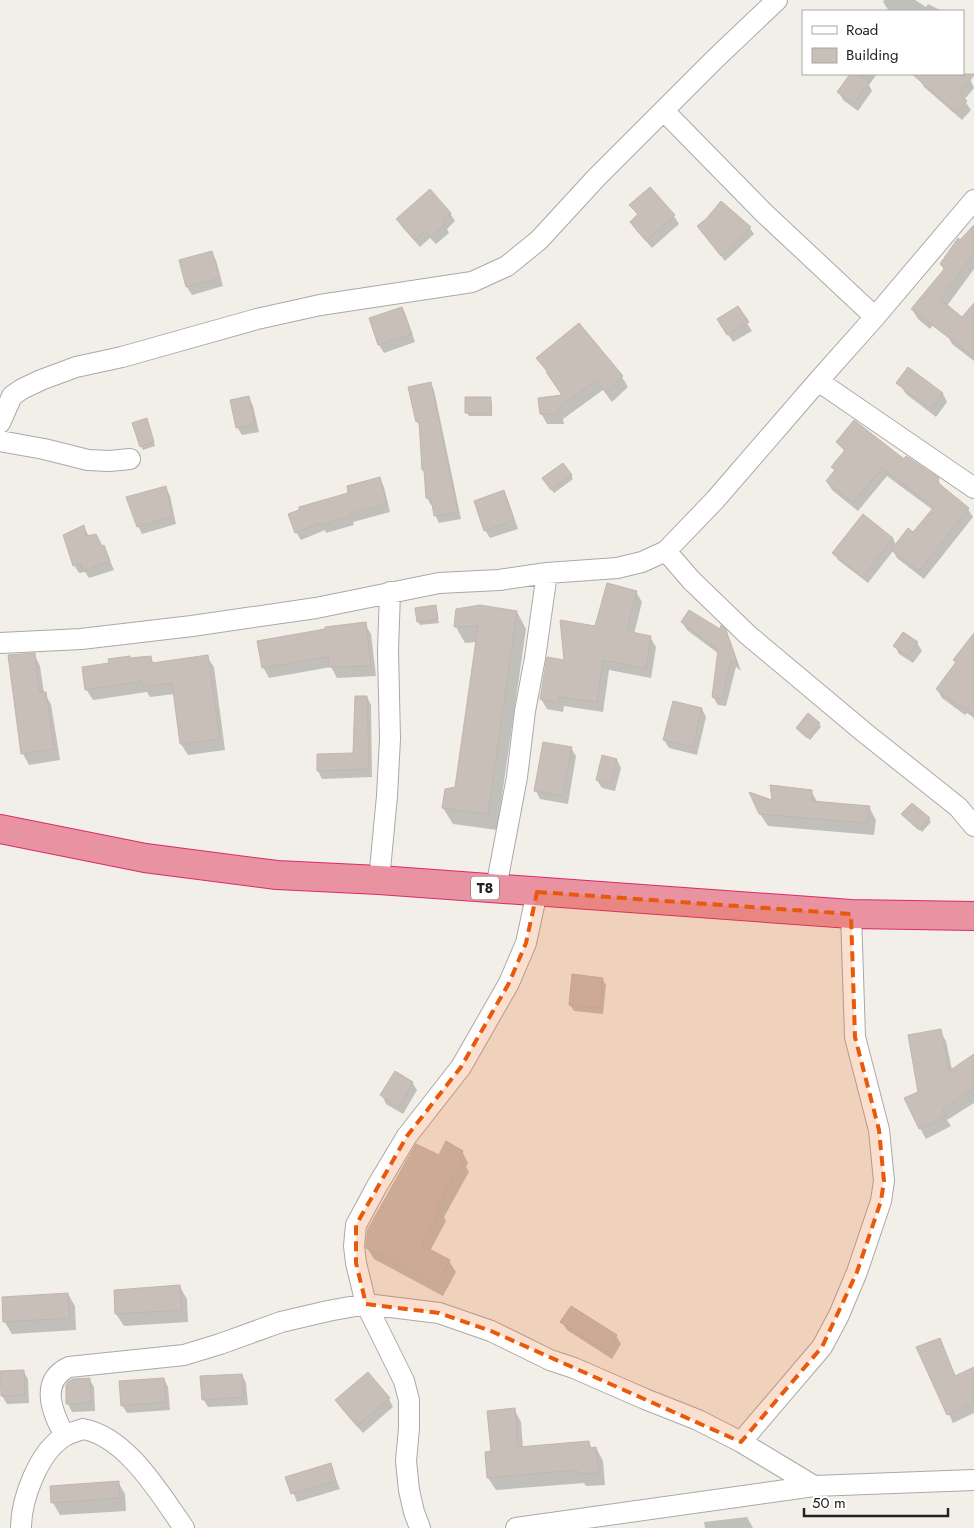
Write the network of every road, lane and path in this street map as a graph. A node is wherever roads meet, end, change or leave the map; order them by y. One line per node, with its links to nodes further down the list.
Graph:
1 (777, 0): 2 (street)
2 (664, 110): 4 (street); 6 (street)
3 (974, 200): 4 (street)
4 (876, 317): 5 (street)
5 (818, 380): 10 (street); 11 (street)
6 (6, 397): 7 (street)
7 (0, 423)
8 (0, 441): 9 (street)
9 (130, 459)
10 (974, 488)
11 (666, 551): 12 (street); 15 (street)
12 (547, 573): 13 (street); 18 (street)
13 (390, 592): 14 (street); 17 (street)
14 (0, 643)
15 (974, 826)
16 (0, 829): 17 (highway, T8)
17 (379, 880): 18 (highway, T8)
18 (496, 888): 19 (highway, T8)
19 (537, 892): 20 (highway, T8); 22 (street)
20 (851, 914): 21 (highway, T8); 24 (street)
21 (974, 916)
22 (366, 1304): 23 (street); 24 (street); 29 (street)
23 (65, 1436): 27 (street); 28 (street)
24 (741, 1442): 26 (street)
25 (974, 1480): 26 (street)
26 (814, 1486): 30 (street)
27 (21, 1528)
28 (184, 1528)
29 (420, 1528)
30 (516, 1528)

